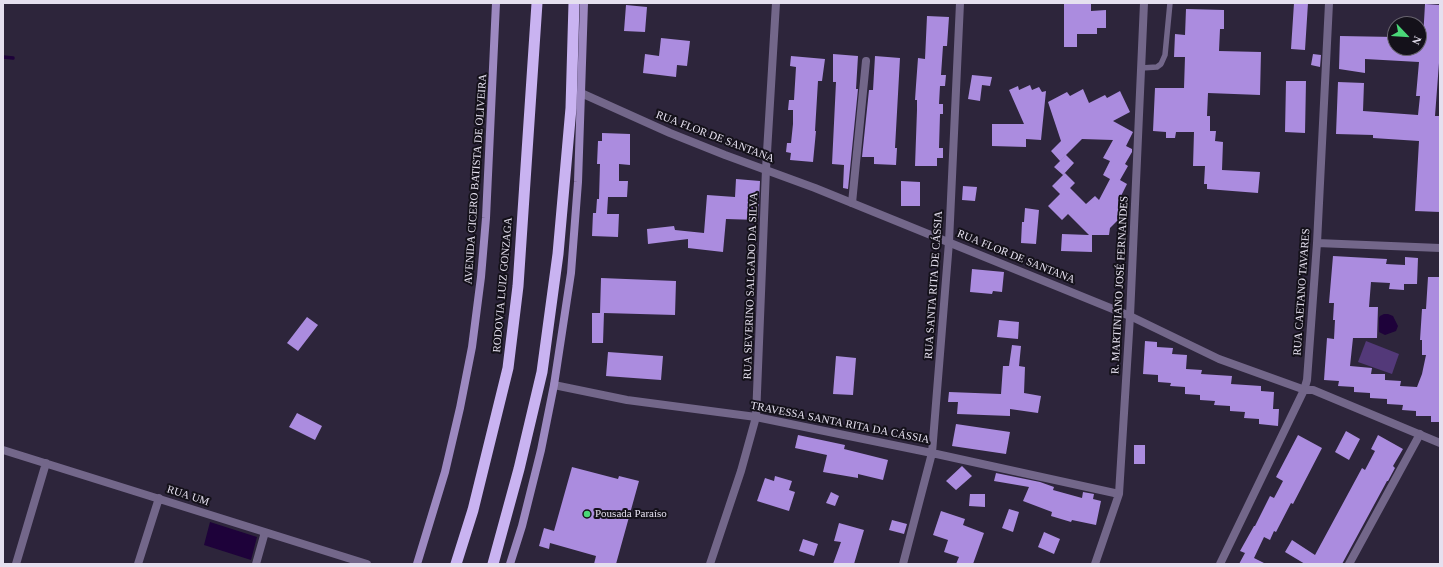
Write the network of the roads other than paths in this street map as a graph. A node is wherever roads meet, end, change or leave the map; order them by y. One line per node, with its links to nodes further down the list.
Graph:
1 (496, 3): 34 (main road, AVENIDA CICERO BATISTA DE OLIVEIRA)
2 (537, 3): 35 (highway, RODOVIA LUIZ GONZAGA)
3 (574, 3): 36 (highway)
4 (584, 3): 12 (main road)
5 (776, 3): 13 (street, RUA SEVERINO SALGADO DA SILVA)
6 (960, 3): 15 (street, RUA SANTA RITA DE CÁSSIA)
7 (1144, 3): 11 (street, R. MARTINIANO JOSÉ FERNANDES)
8 (1170, 3): 11 (lane)
9 (1329, 3): 16 (street, RUA CAETANO TAVARES)
10 (866, 61): 14 (street)
11 (1141, 68): 18 (street, R. MARTINIANO JOSÉ FERNANDES)
12 (581, 93): 13 (street, RUA FLOR DE SANTANA); 19 (main road)
13 (766, 169): 14 (street, RUA FLOR DE SANTANA); 21 (street, RUA SEVERINO SALGADO DA SILVA)
14 (852, 203): 15 (street, RUA FLOR DE SANTANA)
15 (949, 242): 18 (street, RUA FLOR DE SANTANA); 25 (street, RUA SANTA RITA DE CÁSSIA)
16 (1317, 243): 17 (street); 20 (street, RUA CAETANO TAVARES)
17 (1440, 248)
18 (1130, 316): 20 (street, RUA FLOR DE SANTANA); 27 (street, R. MARTINIANO JOSÉ FERNANDES)
19 (554, 385): 21 (street, TRAVESSA SANTA RITA DA CÁSSIA); 37 (main road)
20 (1304, 390): 22 (street, RUA FLOR DE SANTANA); 41 (street, RUA CAETANO TAVARES)
21 (756, 417): 25 (street, TRAVESSA SANTA RITA DA CÁSSIA); 38 (street, RUA SEVERINO SALGADO DA SILVA)
22 (1420, 434): 23 (street, RUA FLOR DE SANTANA); 42 (street)
23 (1440, 443)
24 (3, 450): 26 (street, RUA UM)
25 (932, 453): 27 (street, TRAVESSA SANTA RITA DA CÁSSIA); 39 (street, RUA SANTA RITA DE CÁSSIA)
26 (46, 463): 28 (street, RUA UM); 30 (street)
27 (1119, 494): 40 (street, R. MARTINIANO JOSÉ FERNANDES)
28 (159, 498): 29 (street, RUA UM); 31 (street)
29 (265, 532): 32 (street); 33 (street, RUA UM)
30 (16, 564)
31 (138, 564)
32 (256, 564)
33 (367, 564)
34 (417, 564)
35 (456, 564)
36 (493, 564)
37 (510, 564)
38 (710, 564)
39 (903, 564)
40 (1095, 564)
41 (1220, 564)
42 (1349, 564)

